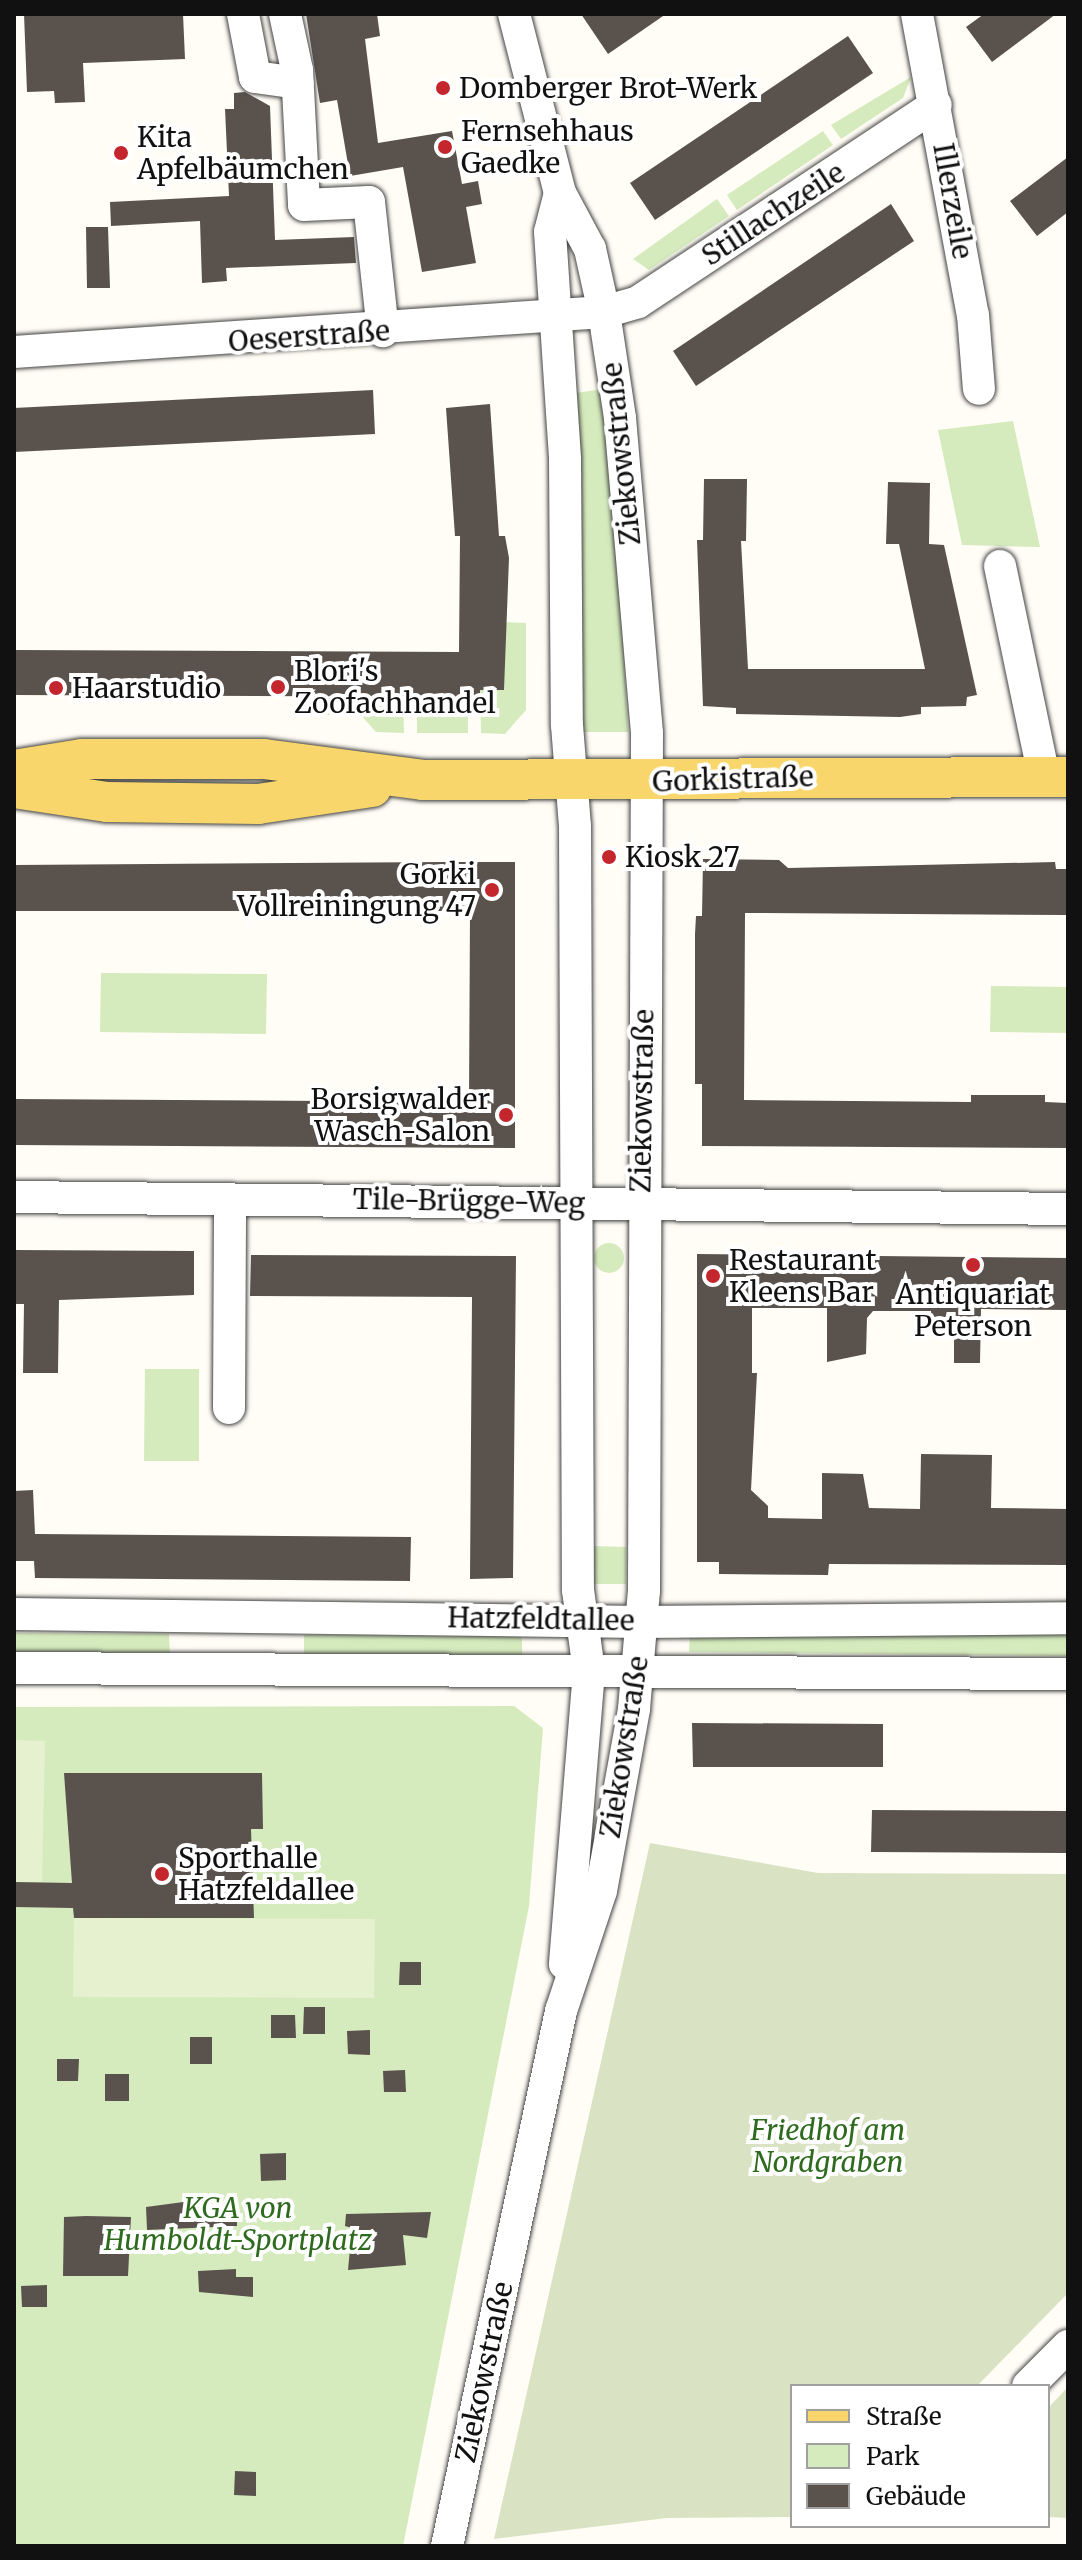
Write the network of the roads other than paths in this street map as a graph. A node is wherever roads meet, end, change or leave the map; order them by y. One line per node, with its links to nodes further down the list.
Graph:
1 (243, 14): 5 (street)
2 (285, 14): 5 (street)
3 (514, 14): 7 (street, Ziekowstraße)
4 (917, 14): 6 (street, Illerzeile)
5 (298, 83): 10 (street)
6 (936, 105): 8 (street, Stillachzeile); 12 (street, Illerzeile)
7 (560, 193): 8 (street, Ziekowstraße); 9 (street, Ziekowstraße)
8 (604, 312): 9 (street, Oeserstraße); 18 (street, Ziekowstraße)
9 (558, 317): 10 (street, Oeserstraße); 17 (street, Ziekowstraße)
10 (383, 331): 11 (street, Oeserstraße)
11 (14, 352)
12 (979, 389)
13 (1000, 566): 15 (street, Gorkistraße)
14 (14, 770): 16 (main road, Gorkistraße)
15 (1056, 777): 18 (main road, Gorkistraße)
16 (423, 780): 17 (main road, Gorkistraße); 19 (main road, Gorkistraße)
17 (570, 782): 18 (main road, Gorkistraße); 22 (street, Ziekowstraße)
18 (647, 782): 23 (street, Ziekowstraße)
19 (14, 788)
20 (14, 1197): 21 (street, Tile-Brügge-Weg)
21 (230, 1199): 22 (street, Tile-Brügge-Weg); 25 (street)
22 (581, 1201): 23 (street, Tile-Brügge-Weg); 28 (street, Ziekowstraße)
23 (641, 1203): 24 (street, Tile-Brügge-Weg); 29 (street, Ziekowstraße)
24 (1068, 1209)
25 (229, 1408)
26 (14, 1614): 28 (street, Hatzfeldtallee)
27 (1068, 1618): 29 (street, Hatzfeldtallee)
28 (580, 1619): 29 (street, Hatzfeldtallee); 31 (street, Ziekowstraße)
29 (642, 1622): 32 (street, Ziekowstraße)
30 (14, 1668): 31 (street, Hatzfeldtallee)
31 (589, 1671): 32 (street, Hatzfeldtallee); 34 (street, Ziekowstraße)
32 (637, 1672): 33 (street, Hatzfeldtallee); 34 (street, Ziekowstraße)
33 (1068, 1674)
34 (561, 2011): 37 (street, Ziekowstraße)
35 (1068, 2346): 36 (street)
36 (1030, 2384)
37 (447, 2546)

